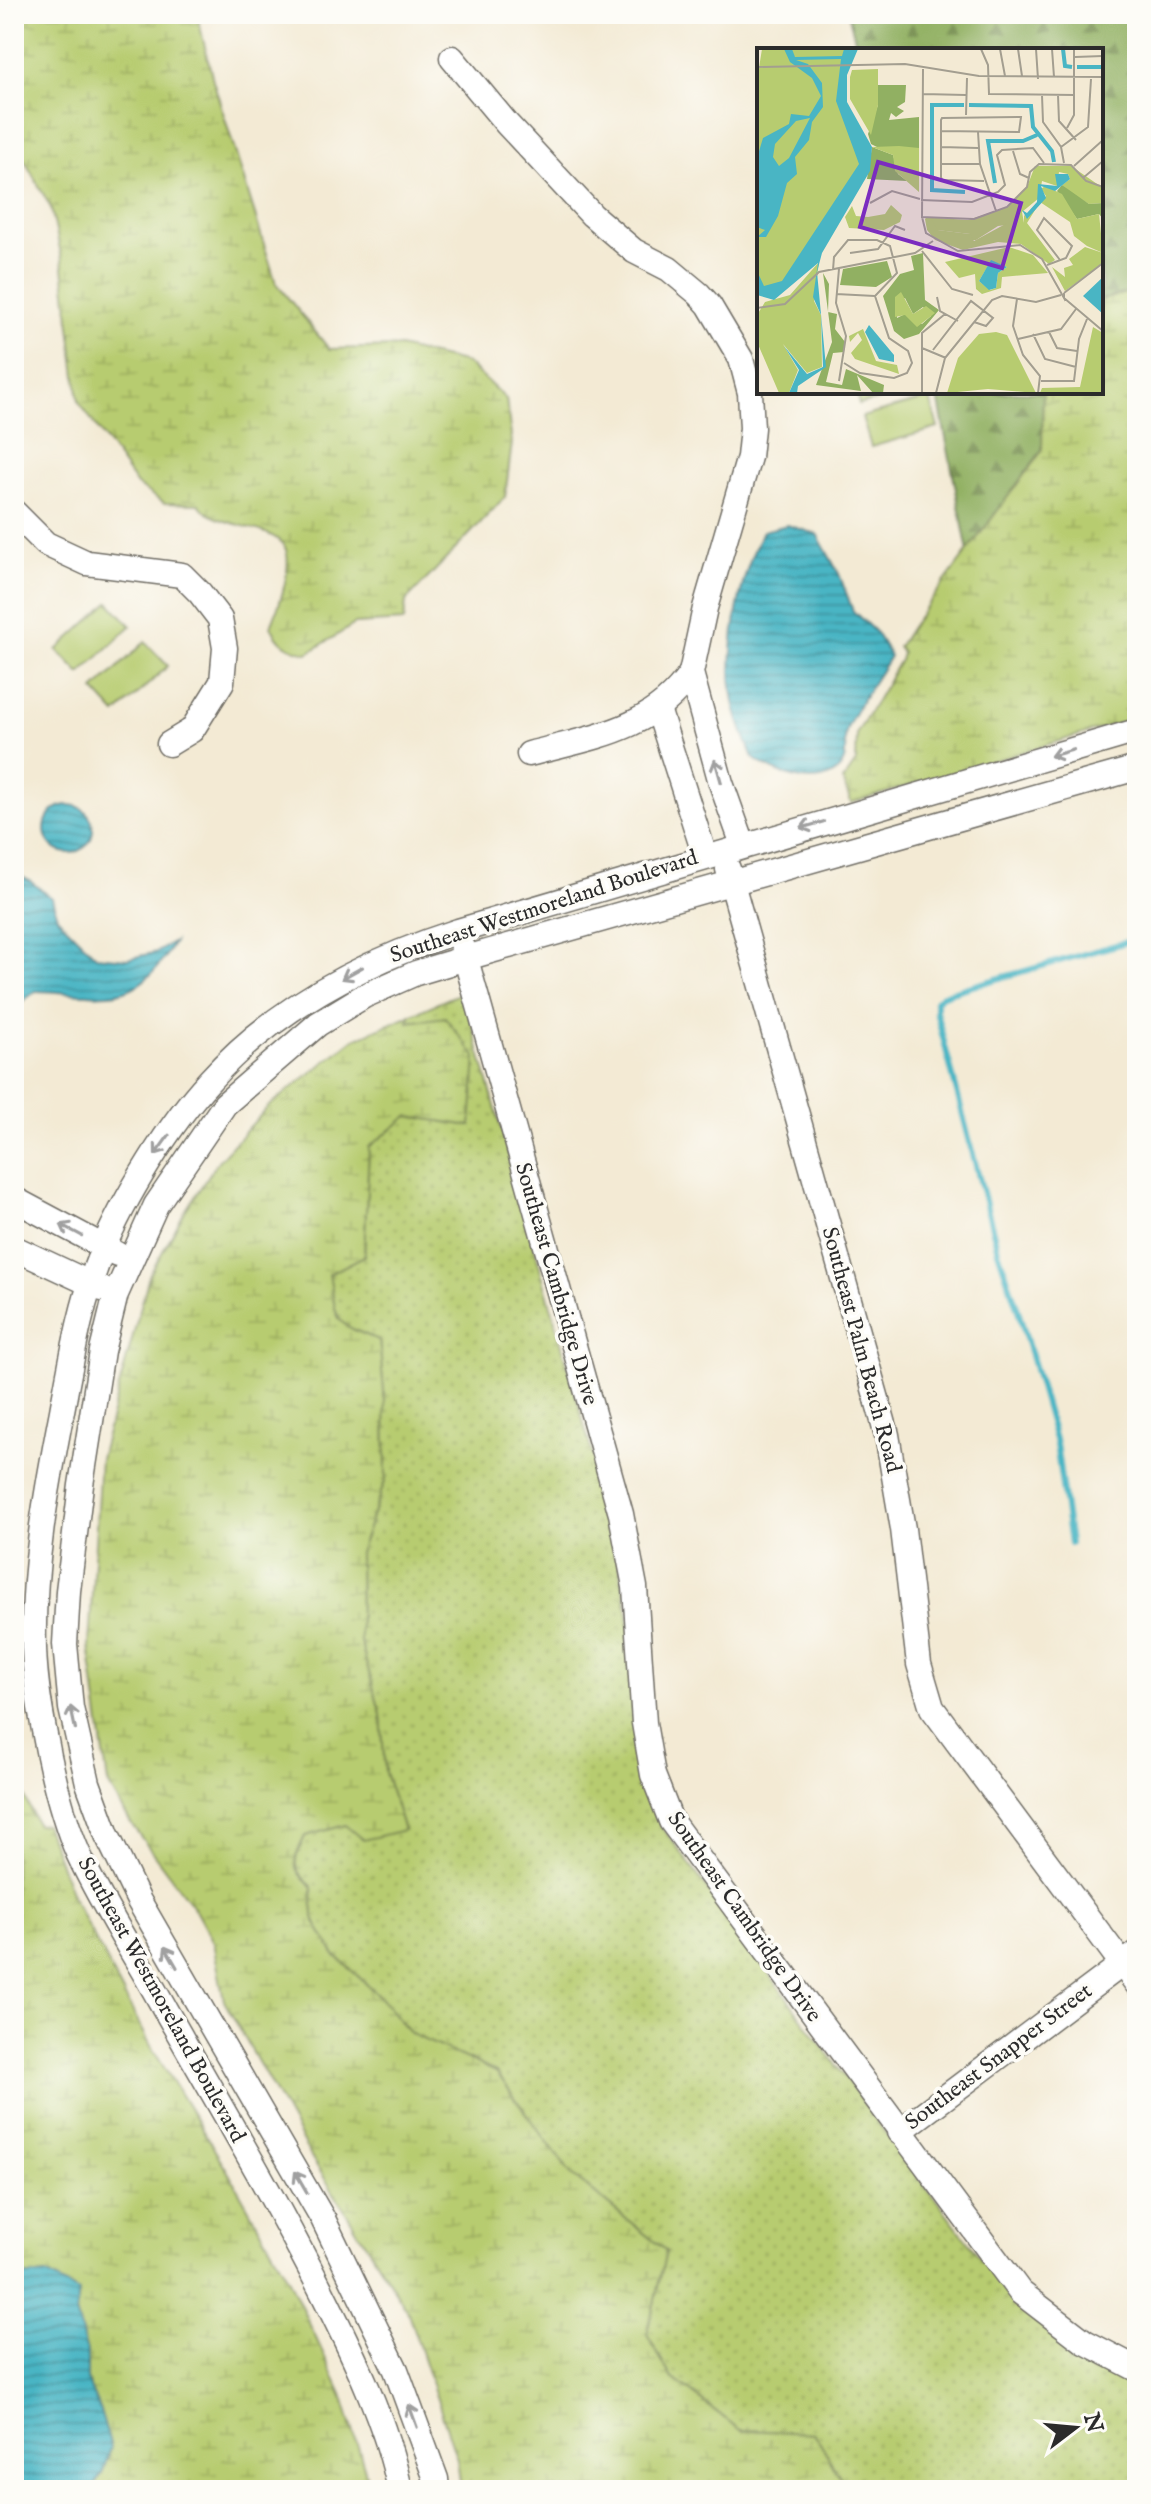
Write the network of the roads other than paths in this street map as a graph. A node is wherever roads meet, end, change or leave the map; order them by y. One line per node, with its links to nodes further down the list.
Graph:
1 (452, 58): 3 (street)
2 (14, 512): 6 (street)
3 (691, 673): 4 (street); 9 (street, one-way to 3)
4 (658, 709): 7 (street); 9 (street)
5 (1137, 731): 9 (street, Southeast Westmoreland Boulevard, one-way to 9)
6 (169, 744)
7 (529, 754)
8 (1137, 768): 10 (street, Southeast Westmoreland Boulevard)
9 (724, 851): 10 (street, Southeast Palm Beach Road); 11 (street, Southeast Westmoreland Boulevard)
10 (733, 882): 12 (street, Southeast Westmoreland Boulevard); 19 (street, Southeast Palm Beach Road)
11 (458, 931): 12 (street, Southeast Cambridge Drive); 14 (street, Southeast Westmoreland Boulevard, one-way to 14)
12 (466, 958): 16 (street, Southeast Westmoreland Boulevard); 21 (street, Southeast Cambridge Drive)
13 (14, 1199): 14 (street, one-way to 13)
14 (103, 1247): 16 (street); 17 (street, Southeast Westmoreland Boulevard)
15 (14, 1248): 17 (street)
16 (130, 1260): 18 (street, Southeast Westmoreland Boulevard)
17 (90, 1285): 18 (street); 23 (street, Southeast Westmoreland Boulevard)
18 (116, 1294): 24 (street, Southeast Westmoreland Boulevard, one-way to 18)
19 (1130, 1958): 20 (street, Southeast Palm Beach Road); 21 (street, Southeast Snapper Street)
20 (1137, 1984)
21 (899, 2132): 22 (street, Southeast Cambridge Drive)
22 (1137, 2369)
23 (400, 2490)
24 (437, 2490)

